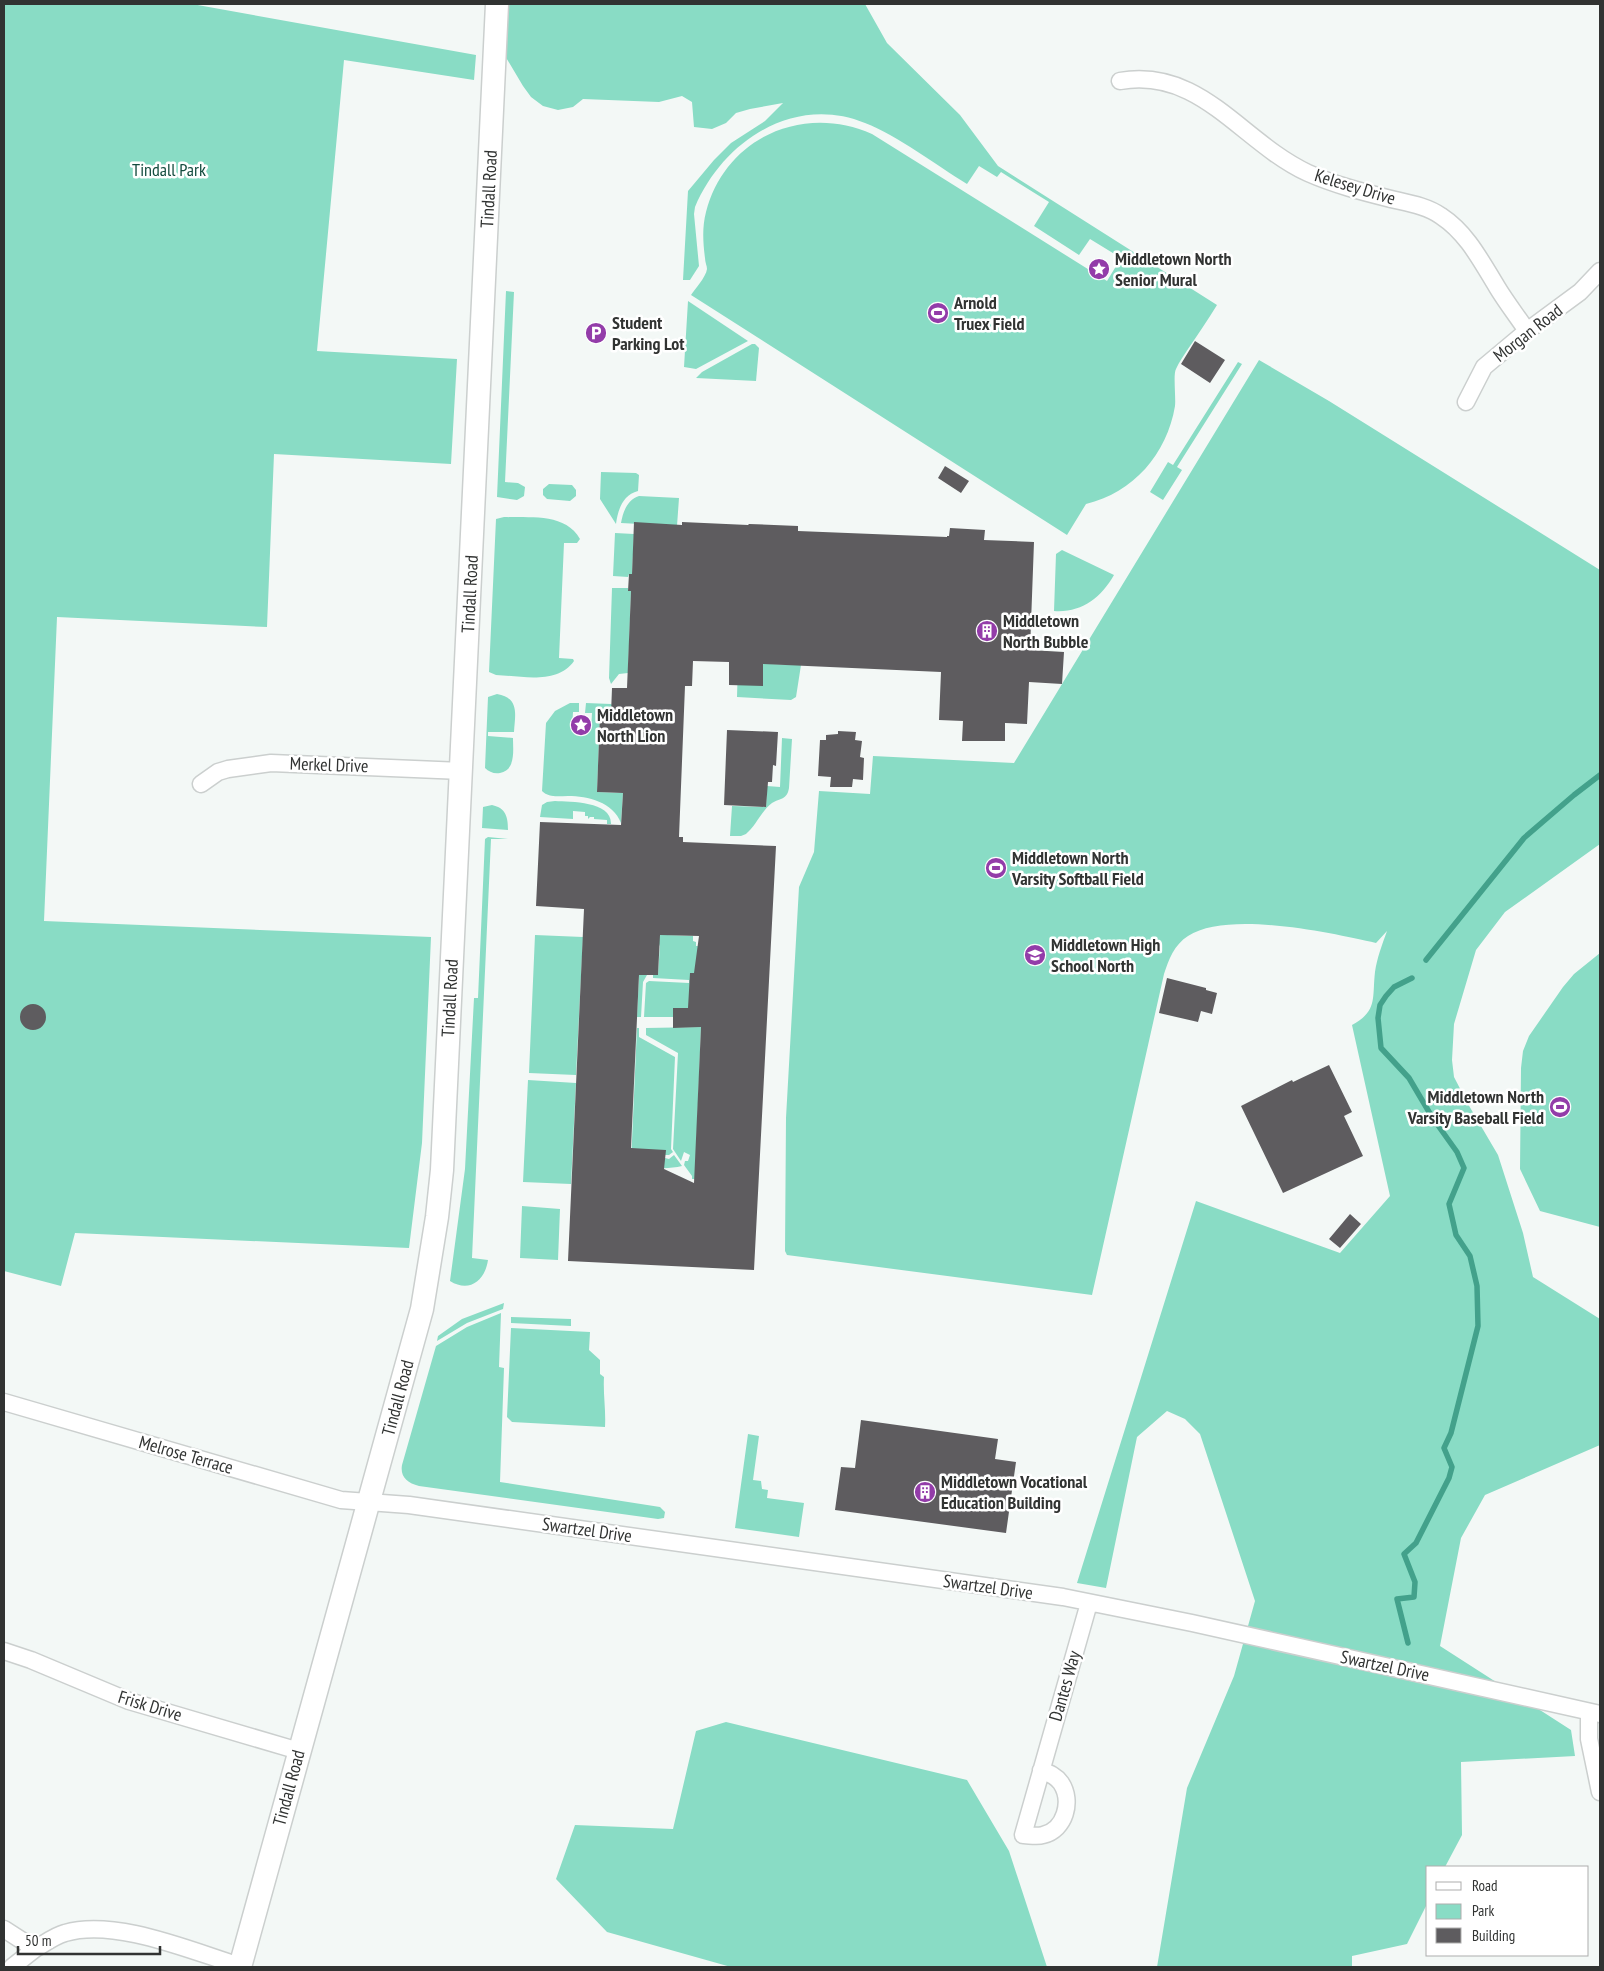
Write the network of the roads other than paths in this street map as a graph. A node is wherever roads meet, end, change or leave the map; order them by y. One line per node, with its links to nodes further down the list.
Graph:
1 (497, 4): 6 (street, Tindall Road)
2 (1120, 81): 4 (street, Kelesey Drive)
3 (1600, 270): 4 (street, Morgan Road)
4 (1527, 330): 5 (street, Morgan Road)
5 (1466, 402)
6 (462, 771): 7 (street, Merkel Drive); 9 (street, Tindall Road)
7 (201, 784)
8 (4, 1402): 9 (street, Melrose Terrace)
9 (369, 1502): 10 (street, Swartzel Drive); 13 (street, Tindall Road)
10 (1089, 1603): 12 (street, Swartzel Drive); 14 (street, Dantes Way)
11 (4, 1651): 13 (street, Frisk Drive)
12 (1594, 1713): 15 (street)
13 (299, 1750): 19 (street, Tindall Road)
14 (1041, 1770)
15 (1600, 1792)
16 (4, 1929): 17 (street)
17 (35, 1949): 18 (street); 19 (street)
18 (12, 1967)
19 (240, 1967)

